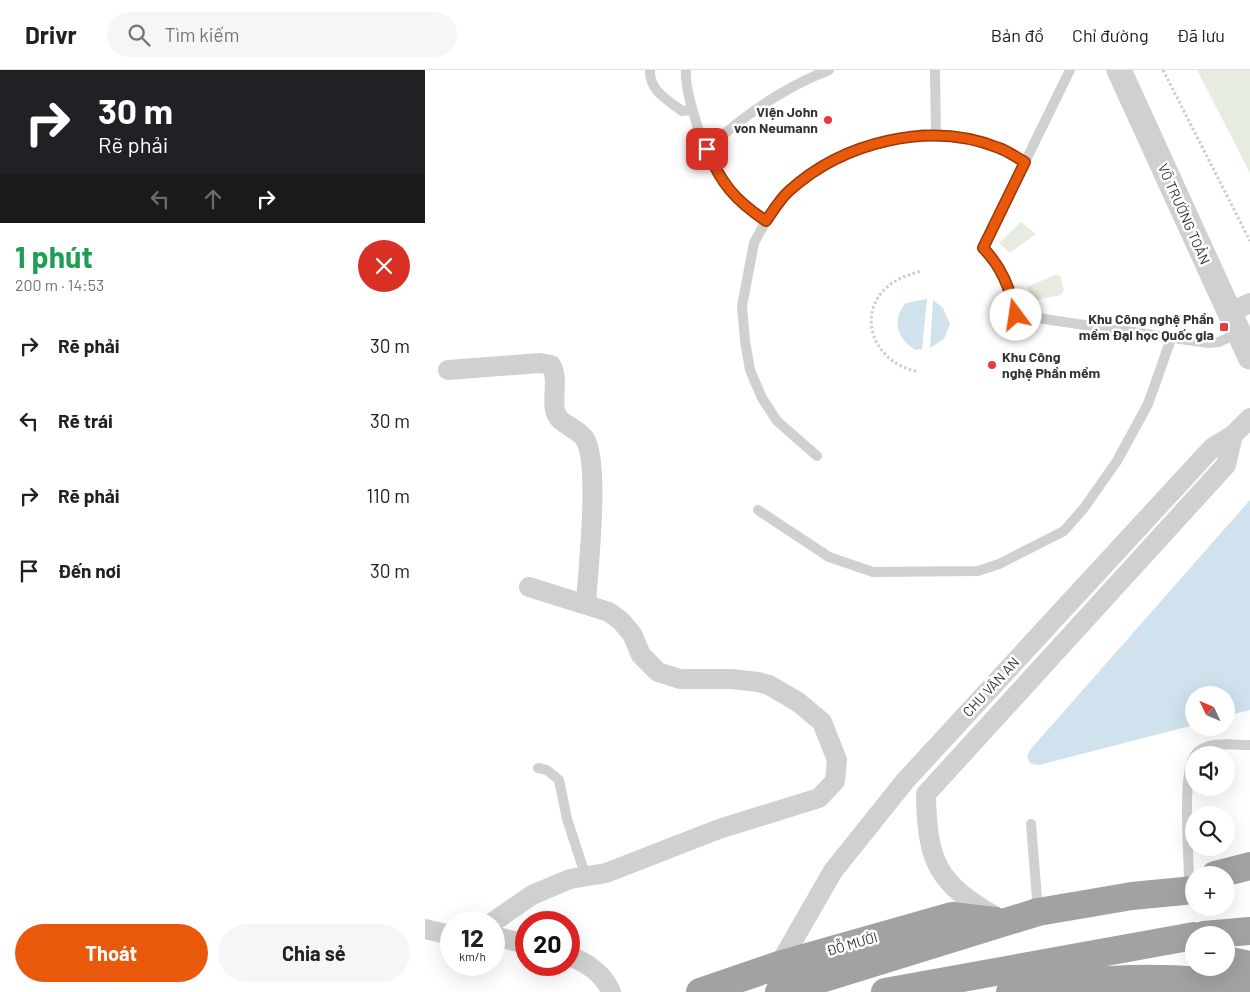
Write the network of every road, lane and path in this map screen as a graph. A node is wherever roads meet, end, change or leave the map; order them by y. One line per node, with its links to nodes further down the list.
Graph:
1 (650, 70): 9 (lane)
2 (686, 70): 9 (lane)
3 (829, 70): 8 (lane)
4 (935, 70): 10 (lane)
5 (1070, 70): 12 (lane)
6 (1119, 70): 16 (street, VÕ TRƯỜNG TOẢN)
7 (1163, 70): 14 (path)
8 (811, 73): 11 (lane)
9 (692, 110): 11 (lane)
10 (936, 136): 12 (lane); 13 (lane)
11 (707, 149): 13 (lane)
12 (1025, 162): 17 (lane)
13 (766, 221): 23 (lane)
14 (1250, 241)
15 (921, 271): 20 (path)
16 (1239, 317): 17 (lane); 18 (street, VÕ TRƯỜNG TOẢN)
17 (1171, 339): 24 (lane)
18 (1250, 357)
19 (448, 370): 26 (street)
20 (916, 370)
21 (1250, 418): 22 (street, CHU VĂN AN)
22 (1233, 435): 30 (street, CHU VĂN AN); 31 (street, CHU VĂN AN)
23 (817, 456)
24 (758, 510)
25 (529, 587): 26 (street)
26 (586, 603): 39 (street)
27 (1250, 745): 28 (lane)
28 (1215, 746)
29 (538, 768): 39 (lane)
30 (905, 780): 31 (street); 52 (street, CHU VĂN AN)
31 (927, 794): 45 (street)
32 (1188, 796): 34 (lane)
33 (1031, 824): 43 (lane)
34 (1199, 866)
35 (1250, 866): 36 (highway)
36 (1235, 870)
37 (1250, 874): 38 (highway, ĐỖ MƯỜI)
38 (1235, 876)
39 (586, 877): 44 (street)
40 (1185, 884): 43 (highway, ĐỖ MƯỜI)
41 (1250, 885): 42 (highway)
42 (1235, 886)
43 (1038, 912): 45 (highway, ĐỖ MƯỜI)
44 (505, 914)
45 (1006, 923): 52 (highway, ĐỖ MƯỜI); 57 (highway, ĐỖ MƯỜI)
46 (425, 929): 48 (street)
47 (1250, 931): 49 (highway)
48 (440, 932)
49 (1235, 932)
50 (1185, 941): 58 (highway)
51 (580, 962): 55 (street)
52 (779, 965): 56 (highway, ĐỖ MƯỜI)
53 (1239, 978): 54 (highway)
54 (1195, 987): 59 (highway)
55 (611, 992)
56 (700, 992)
57 (779, 992)
58 (885, 992)
59 (1010, 992)

